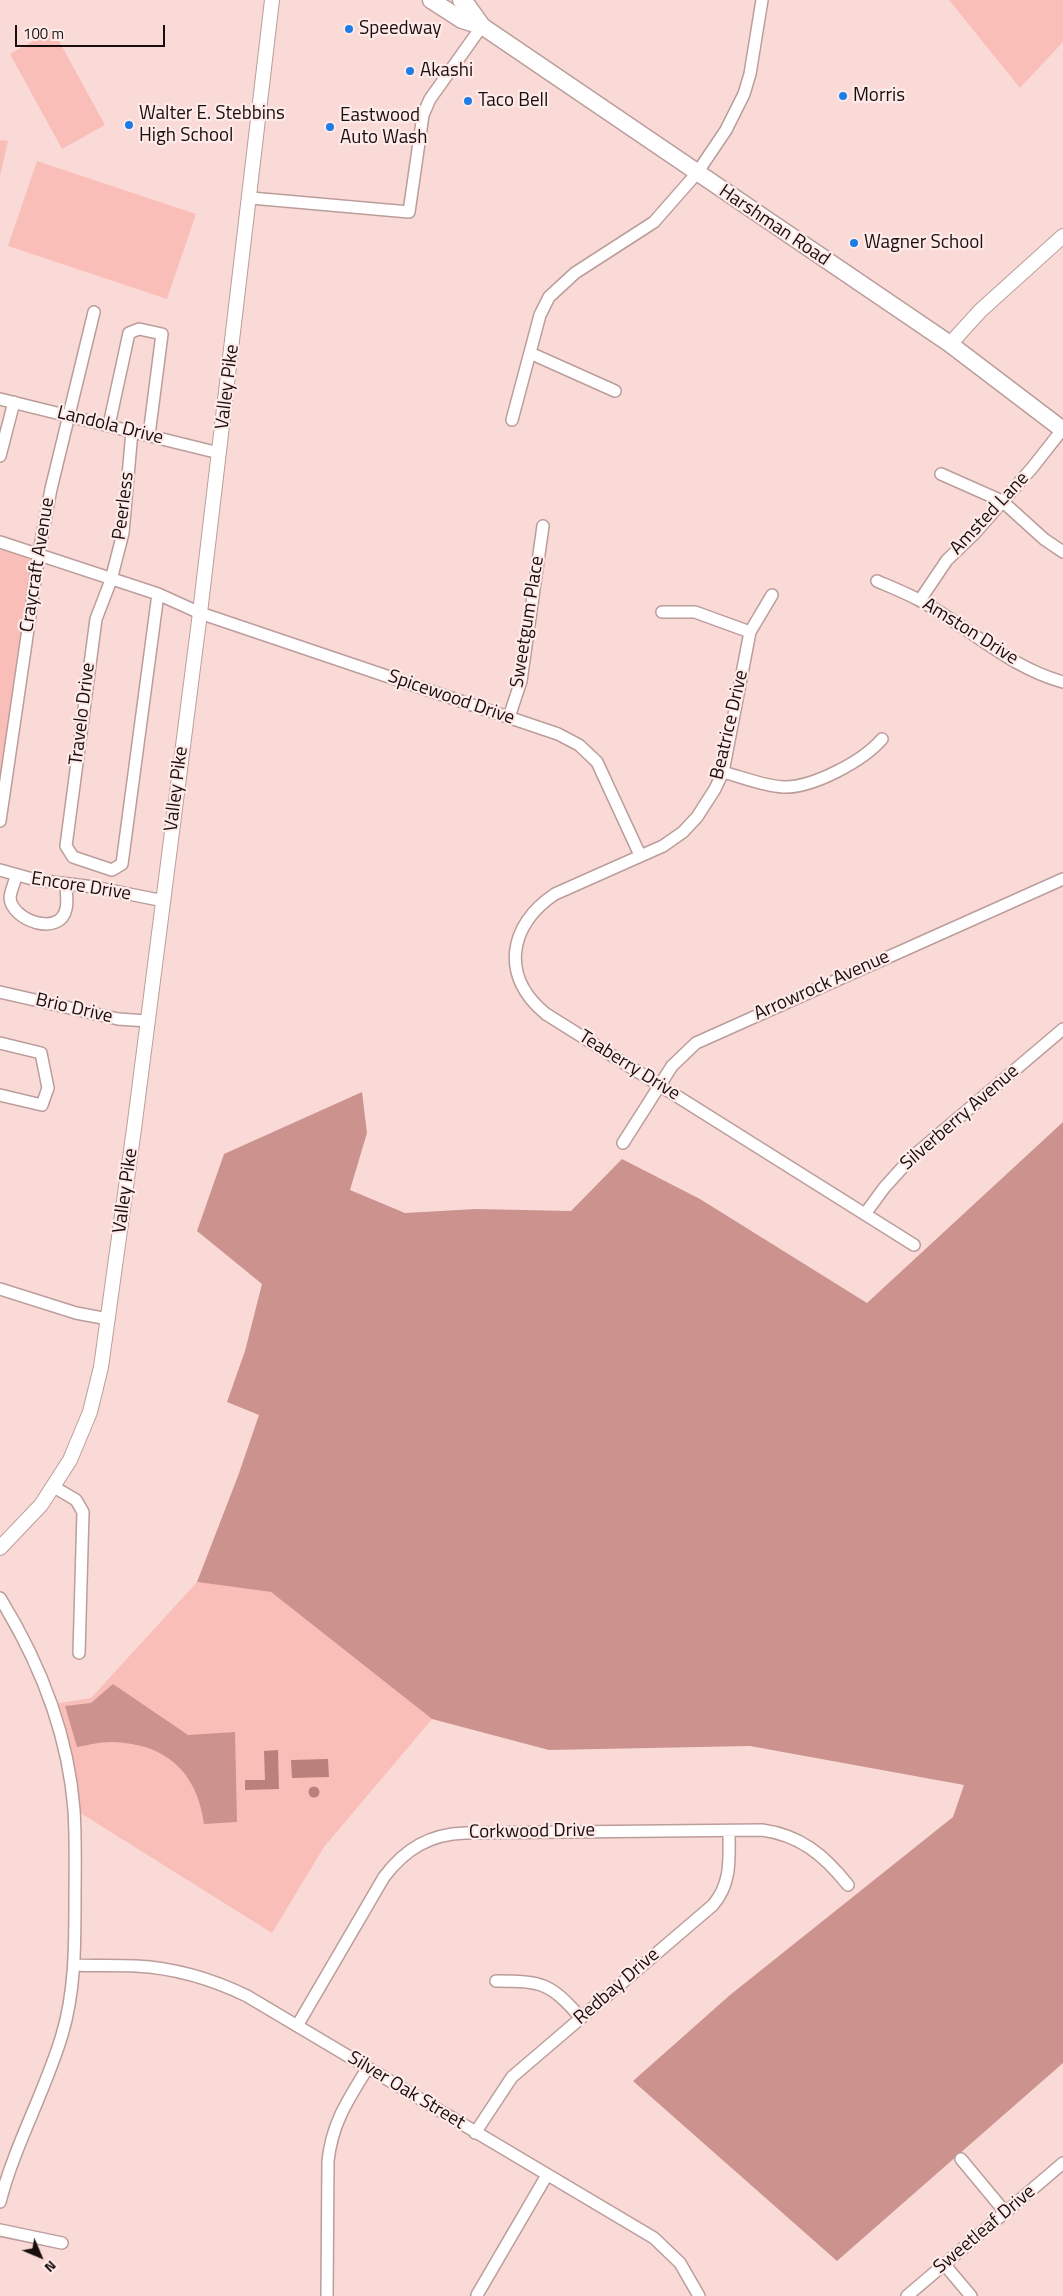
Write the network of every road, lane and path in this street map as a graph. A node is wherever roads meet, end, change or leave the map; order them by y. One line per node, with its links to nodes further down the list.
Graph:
1 (272, 0): 7 (street, Valley Pike)
2 (431, 0): 5 (main road, Harshman Road)
3 (461, 0): 5 (main road, Harshman Road)
4 (762, 0): 6 (street)
5 (482, 26): 6 (main road, Harshman Road); 7 (street)
6 (697, 173): 10 (main road, Harshman Road); 11 (street)
7 (251, 198): 21 (street, Valley Pike)
8 (1063, 236): 10 (street)
9 (94, 312): 15 (street, Craycraft Avenue)
10 (950, 344): 18 (main road, Harshman Road)
11 (530, 353): 12 (street); 16 (street)
12 (614, 391)
13 (0, 399): 14 (street, Landola Drive)
14 (14, 402): 15 (street, Landola Drive); 22 (street)
15 (68, 416): 17 (street, Landola Drive); 28 (street, Craycraft Avenue)
16 (512, 420)
17 (109, 426): 19 (street, Landola Drive); 20 (street)
18 (1062, 430): 24 (street, Amsted Lane)
19 (132, 431): 20 (street, Landola Drive); 29 (street, Peerless)
20 (149, 436): 21 (street, Landola Drive)
21 (219, 453): 35 (street, Valley Pike)
22 (0, 456)
23 (941, 474): 24 (street)
24 (1002, 501): 27 (street); 33 (street, Amsted Lane)
25 (543, 526): 38 (street, Sweetgum Place)
26 (0, 542): 28 (street, Spicewood Drive)
27 (1063, 552)
28 (40, 556): 29 (street, Spicewood Drive); 41 (street, Craycraft Avenue)
29 (111, 580): 31 (street, Spicewood Drive); 31 (street, Travelo Drive)
30 (877, 581): 33 (street, Amston Drive)
31 (158, 594): 35 (street, Spicewood Drive)
32 (772, 595): 36 (street, Beatrice Drive)
33 (920, 600): 37 (street, Amston Drive)
34 (662, 612): 36 (street)
35 (200, 613): 38 (street, Spicewood Drive); 48 (street, Valley Pike)
36 (750, 632): 40 (street, Beatrice Drive)
37 (1063, 682)
38 (509, 717): 43 (street, Spicewood Drive)
39 (882, 739): 40 (street)
40 (723, 772): 43 (street, Beatrice Drive)
41 (2, 784): 42 (street, Craycraft Avenue)
42 (0, 821)
43 (640, 855): 53 (street, Teaberry Drive)
44 (0, 870): 45 (street, Encore Drive)
45 (16, 876): 47 (street, Encore Drive); 47 (street)
46 (1063, 879): 53 (street, Arrowrock Avenue)
47 (66, 886): 48 (street, Encore Drive)
48 (164, 901): 50 (street, Valley Pike)
49 (0, 992): 50 (street, Brio Drive)
50 (148, 1021): 59 (street, Valley Pike)
51 (1063, 1029): 56 (street, Silverberry Avenue)
52 (0, 1043): 54 (street)
53 (660, 1085): 55 (street, Arrowrock Avenue); 56 (street, Teaberry Drive)
54 (0, 1095)
55 (623, 1143)
56 (865, 1214): 57 (street, Teaberry Drive)
57 (914, 1245)
58 (0, 1289): 59 (street)
59 (108, 1319): 60 (street, Valley Pike)
60 (54, 1487): 61 (street, Valley Pike); 63 (street)
61 (0, 1548)
62 (0, 1598): 66 (street)
63 (79, 1653)
64 (729, 1831): 65 (street, Corkwood Drive); 68 (street, Redbay Drive); 69 (street, Corkwood Drive)
65 (848, 1885)
66 (74, 1965): 69 (street, Silver Oak Street); 75 (street)
67 (496, 1981): 68 (street)
68 (581, 2018): 71 (street, Redbay Drive)
69 (297, 2026): 70 (street, Silver Oak Street)
70 (367, 2068): 71 (street, Silver Oak Street); 81 (street)
71 (475, 2133): 74 (street, Silver Oak Street)
72 (961, 2159): 76 (street)
73 (1063, 2163): 76 (street, Sweetleaf Drive)
74 (547, 2175): 80 (street); 82 (street, Silver Oak Street)
75 (0, 2202)
76 (1006, 2212): 79 (street, Sweetleaf Drive)
77 (0, 2230): 78 (street)
78 (62, 2243)
79 (944, 2264): 83 (street, Sweetleaf Drive); 84 (street)
80 (477, 2295)
81 (327, 2296)
82 (700, 2296)
83 (907, 2296)
84 (971, 2296)

